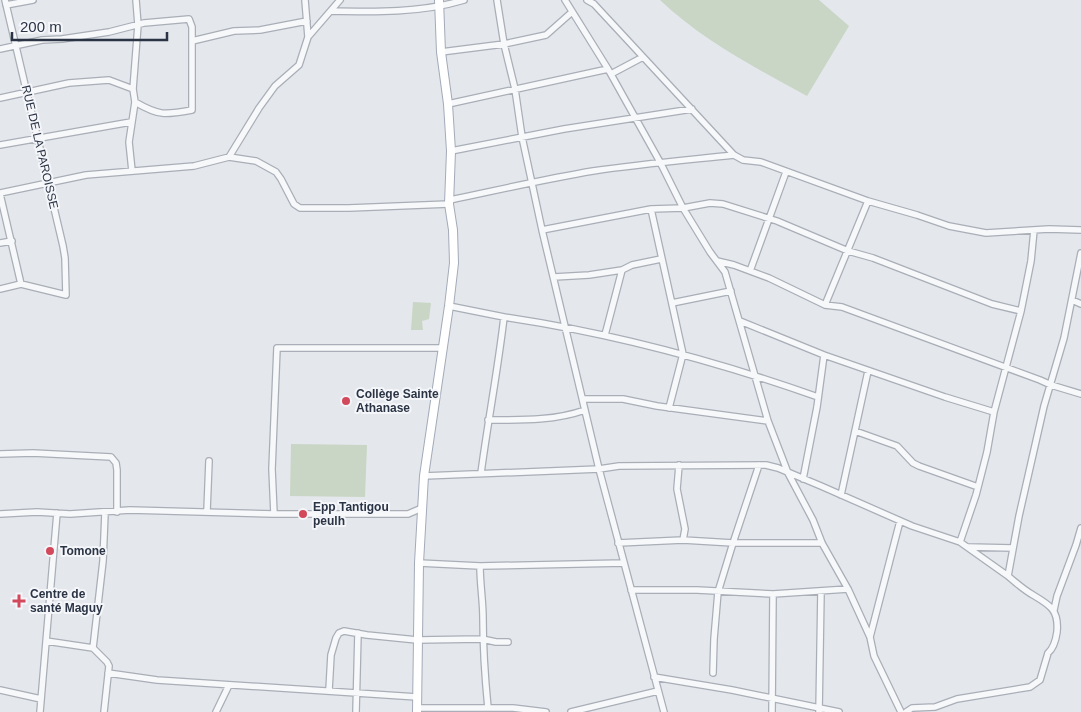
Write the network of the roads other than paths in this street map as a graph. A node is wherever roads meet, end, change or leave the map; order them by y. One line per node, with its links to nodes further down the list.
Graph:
1 (33, 0): 9 (street)
2 (136, 0): 14 (street)
3 (305, 0): 13 (street)
4 (340, 0): 11 (street)
5 (464, 0): 10 (street)
6 (497, 0): 17 (street)
7 (564, 0): 12 (street)
8 (587, 0): 21 (street)
9 (5, 2): 18 (street, RUE DE LA PAROISSE)
10 (440, 4): 11 (street); 20 (main road)
11 (331, 11): 15 (street)
12 (572, 12): 17 (street); 22 (street)
13 (307, 21): 15 (street); 16 (street)
14 (138, 25): 16 (street); 18 (street); 23 (street)
15 (308, 37): 37 (street)
16 (192, 40): 27 (street)
17 (504, 44): 20 (street); 24 (street)
18 (16, 46): 19 (street); 25 (street, RUE DE LA PAROISSE)
19 (0, 49)
20 (441, 52): 28 (main road)
21 (643, 57): 22 (street); 29 (street)
22 (609, 72): 24 (street); 30 (street)
23 (134, 89): 25 (street); 27 (street)
24 (515, 89): 28 (street); 32 (street)
25 (28, 93): 26 (street); 33 (street, RUE DE LA PAROISSE)
26 (0, 98)
27 (134, 102): 31 (street)
28 (448, 104): 35 (main road)
29 (692, 109): 30 (street); 36 (street)
30 (634, 117): 32 (street); 38 (street)
31 (132, 122): 33 (street); 39 (street)
32 (522, 137): 35 (street); 41 (street)
33 (38, 140): 34 (street); 42 (street, RUE DE LA PAROISSE)
34 (0, 145)
35 (451, 151): 45 (main road)
36 (734, 155): 38 (street); 40 (street)
37 (229, 157): 39 (street); 45 (street)
38 (660, 162): 41 (street); 46 (street)
39 (132, 171): 42 (street)
40 (786, 172): 44 (street); 48 (street)
41 (532, 182): 45 (street); 49 (street)
42 (47, 183): 43 (street); 61 (street, RUE DE LA PAROISSE)
43 (0, 193): 52 (street)
44 (868, 201): 50 (street); 54 (street)
45 (450, 202): 67 (main road)
46 (683, 208): 47 (street); 48 (street); 57 (street)
47 (651, 209): 49 (street); 56 (street)
48 (769, 218): 54 (street); 59 (street)
49 (542, 230): 60 (street)
50 (1034, 230): 51 (street); 69 (street)
51 (1081, 230)
52 (12, 241): 53 (street); 61 (street)
53 (0, 243)
54 (848, 251): 68 (street); 69 (street)
55 (1081, 253): 64 (street)
56 (661, 258): 58 (street); 65 (street)
57 (717, 261): 59 (street); 63 (street)
58 (622, 270): 60 (street); 73 (street)
59 (750, 271): 68 (street)
60 (554, 277): 72 (street)
61 (21, 284): 62 (street)
62 (0, 289)
63 (731, 291): 65 (street); 71 (street)
64 (1072, 300): 66 (street); 80 (street)
65 (672, 303): 75 (street)
66 (1081, 304)
67 (450, 306): 70 (street); 74 (main road)
68 (825, 306): 77 (street)
69 (1021, 311): 77 (street)
70 (504, 317): 72 (street); 87 (street)
71 (740, 321): 76 (street); 79 (street)
72 (565, 326): 73 (street); 83 (street)
73 (606, 336): 75 (street)
74 (442, 348): 97 (main road); 107 (street)
75 (683, 354): 79 (street); 84 (street)
76 (824, 355): 78 (street); 82 (street)
77 (1005, 368): 80 (street); 86 (street)
78 (868, 371): 86 (street); 89 (street)
79 (755, 375): 82 (street); 88 (street)
80 (1051, 385): 81 (street); 116 (street)
81 (1081, 394)
82 (818, 397): 98 (street)
83 (583, 399): 84 (street); 85 (street)
84 (669, 408): 88 (street)
85 (585, 410): 87 (street); 94 (street)
86 (994, 412): 99 (street)
87 (488, 420): 95 (street)
88 (768, 422): 96 (street)
89 (855, 431): 99 (street); 100 (street)
90 (0, 454): 103 (street)
91 (209, 461): 102 (street)
92 (679, 465): 93 (street); 94 (street); 110 (street)
93 (759, 465): 96 (street); 113 (street)
94 (599, 469): 95 (street); 112 (street)
95 (481, 473): 97 (street)
96 (788, 473): 98 (street); 114 (street)
97 (424, 476): 101 (main road)
98 (803, 479): 100 (street)
99 (978, 487): 111 (street)
100 (841, 495): 108 (street)
101 (422, 508): 107 (street); 117 (main road)
102 (207, 511): 103 (street); 107 (street)
103 (117, 512): 105 (street)
104 (57, 513): 105 (street); 106 (street); 133 (street)
105 (105, 513): 135 (street)
106 (0, 514)
107 (274, 514)
108 (900, 521): 111 (street); 130 (street)
109 (1081, 528): 126 (street)
110 (683, 540): 112 (street); 113 (street)
111 (960, 542): 115 (street)
112 (618, 543): 118 (street)
113 (733, 543): 114 (street); 124 (street)
114 (822, 543): 121 (street)
115 (966, 547): 116 (street); 120 (street)
116 (1013, 548): 120 (street)
117 (419, 563): 119 (street); 132 (main road)
118 (624, 563): 119 (street); 122 (street)
119 (480, 566): 131 (street)
120 (1008, 576): 127 (street)
121 (848, 589): 123 (street); 130 (street)
122 (631, 590): 124 (street); 138 (street)
123 (821, 591): 125 (street); 149 (street)
124 (718, 592): 125 (street); 137 (street)
125 (773, 594): 145 (street)
126 (1057, 596): 127 (street); 128 (street)
127 (1046, 602): 128 (street)
128 (1054, 610): 160 (street)
129 (358, 634): 132 (street); 141 (street); 143 (street)
130 (870, 638): 159 (street)
131 (482, 639): 132 (street); 134 (street); 147 (street)
132 (418, 640): 144 (main road)
133 (46, 641): 135 (street); 146 (street)
134 (508, 642)
135 (93, 648): 136 (street)
136 (108, 673): 139 (street); 151 (street)
137 (713, 673)
138 (654, 678): 142 (street); 145 (street)
139 (229, 685): 141 (street); 152 (street)
140 (0, 690): 146 (street)
141 (329, 690): 143 (street)
142 (658, 691): 155 (street); 156 (street)
143 (356, 692): 144 (street); 153 (street)
144 (417, 697): 148 (main road)
145 (773, 698): 149 (street); 157 (street)
146 (41, 699): 150 (street)
147 (488, 708): 148 (street); 154 (street)
148 (418, 710)
149 (819, 710): 158 (street)
150 (40, 712)
151 (104, 712)
152 (216, 712)
153 (356, 712)
154 (546, 712)
155 (571, 712)
156 (664, 712)
157 (772, 712)
158 (840, 712)
159 (901, 712)
160 (906, 712)

